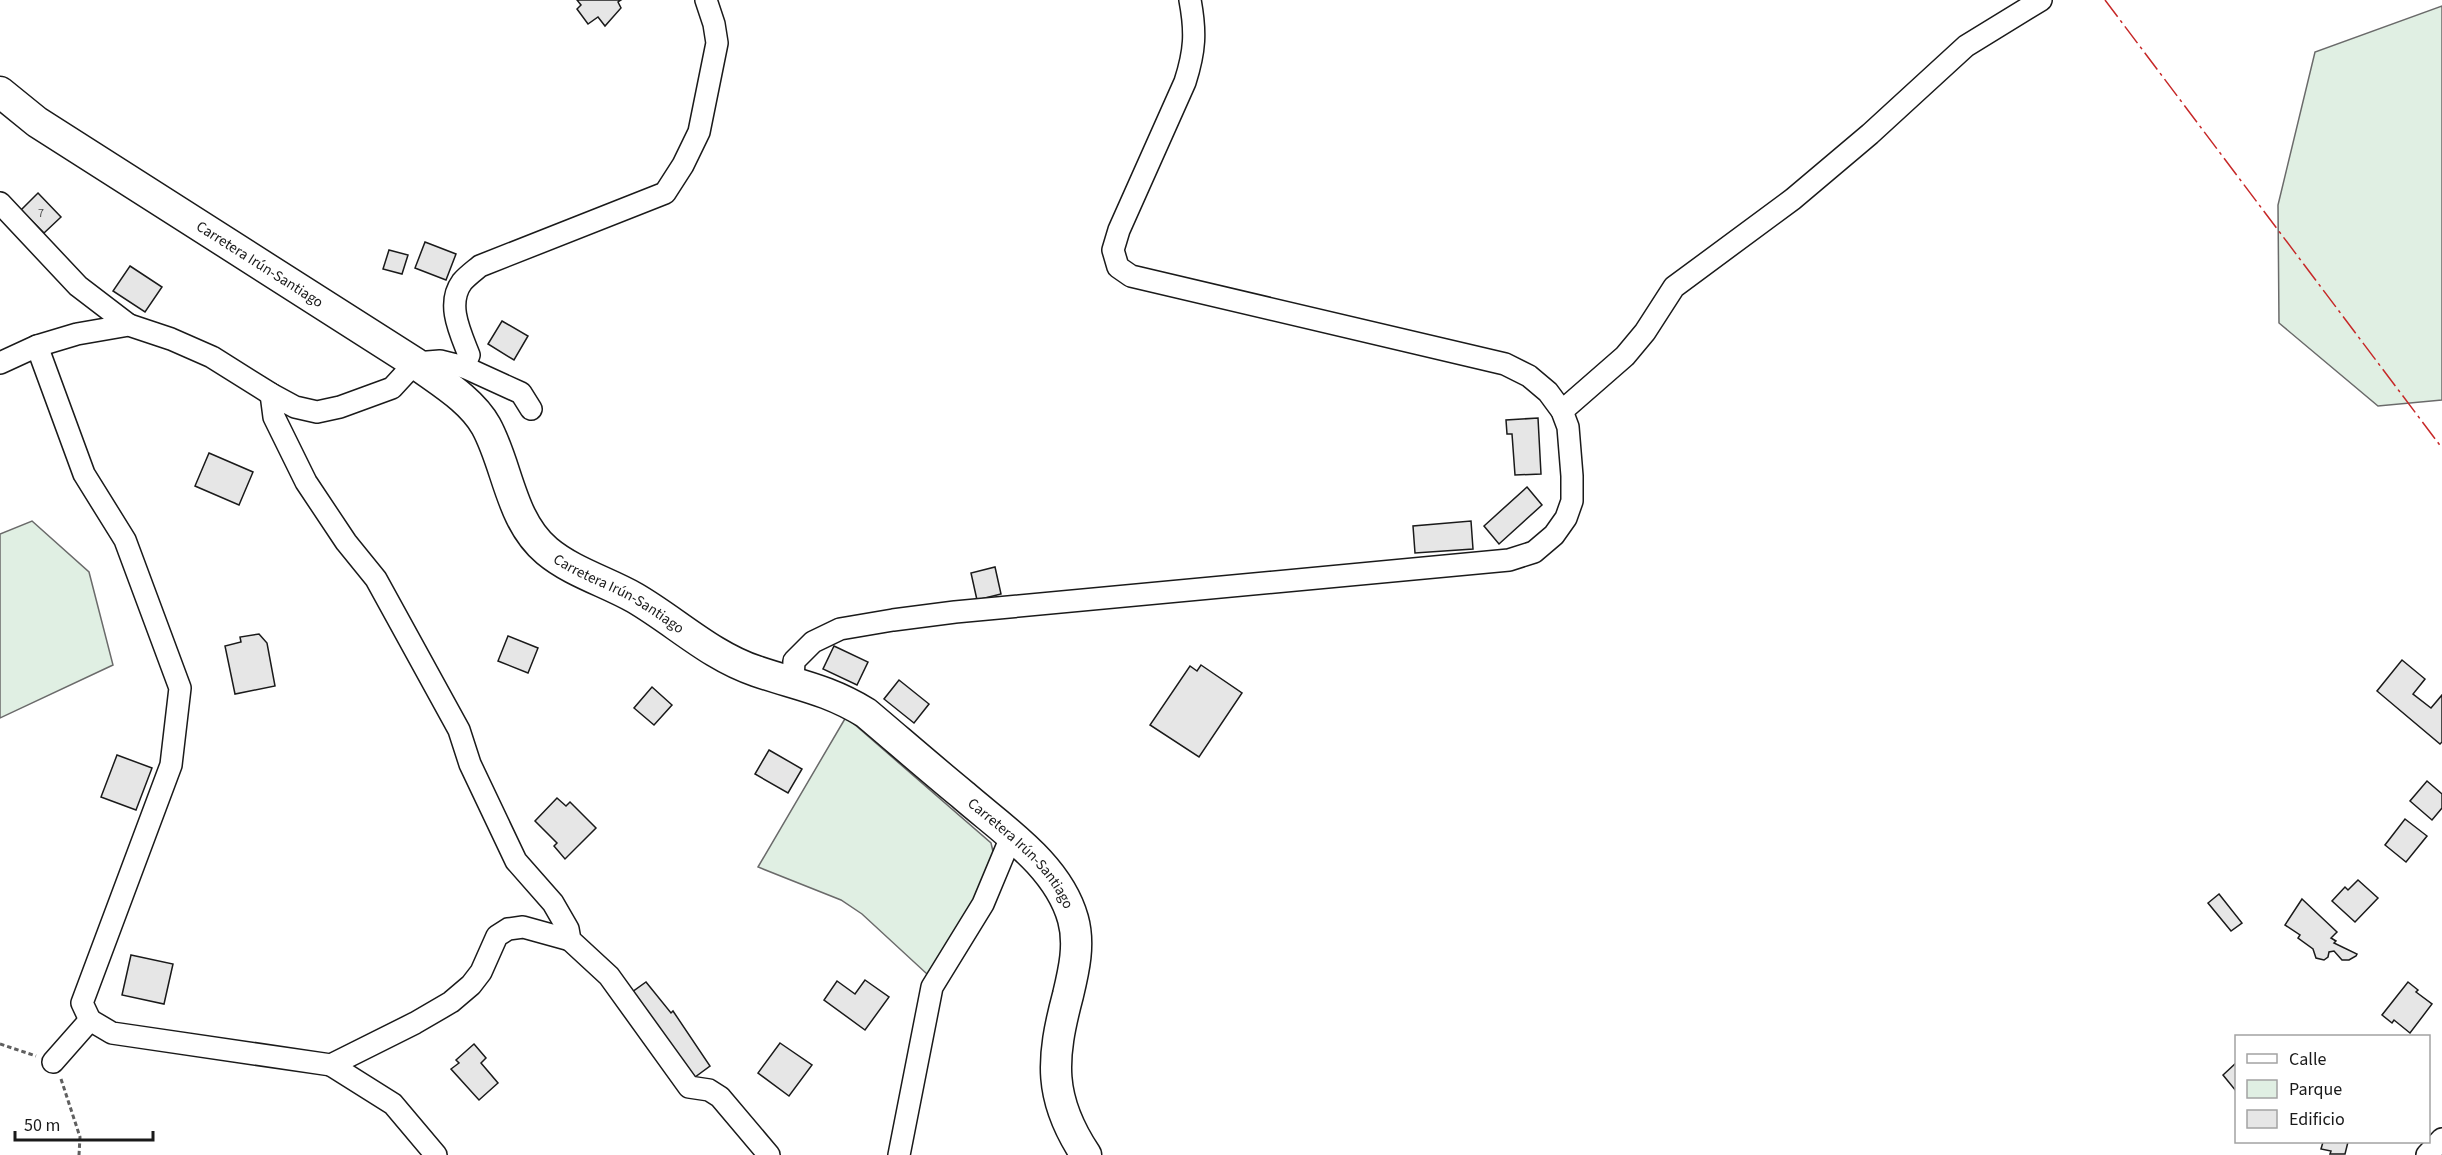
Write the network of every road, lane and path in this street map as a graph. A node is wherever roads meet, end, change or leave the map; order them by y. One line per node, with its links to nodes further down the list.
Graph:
1 (706, 0): 10 (street)
2 (1190, 0): 13 (street)
3 (2041, 0): 13 (street)
4 (0, 92): 9 (highway, Carretera Irún-Santiago)
5 (0, 203): 6 (street)
6 (129, 325): 7 (street); 11 (street)
7 (37, 346): 8 (street); 17 (street)
8 (0, 363)
9 (415, 363): 10 (street); 11 (street); 14 (highway, Carretera Irún-Santiago)
10 (464, 367): 12 (street)
11 (271, 394): 16 (street)
12 (531, 409)
13 (1562, 411): 14 (street)
14 (793, 681): 15 (highway, Carretera Irún-Santiago)
15 (1011, 837): 25 (street); 26 (highway, Carretera Irún-Santiago)
16 (570, 940): 20 (street); 24 (street)
17 (90, 1020): 19 (street); 20 (street)
18 (0, 1044): 19 (path)
19 (53, 1062): 22 (path)
20 (331, 1065): 23 (street)
21 (2442, 1139): 27 (street)
22 (79, 1155)
23 (436, 1155)
24 (769, 1155)
25 (899, 1155)
26 (1086, 1155)
27 (2427, 1155)

